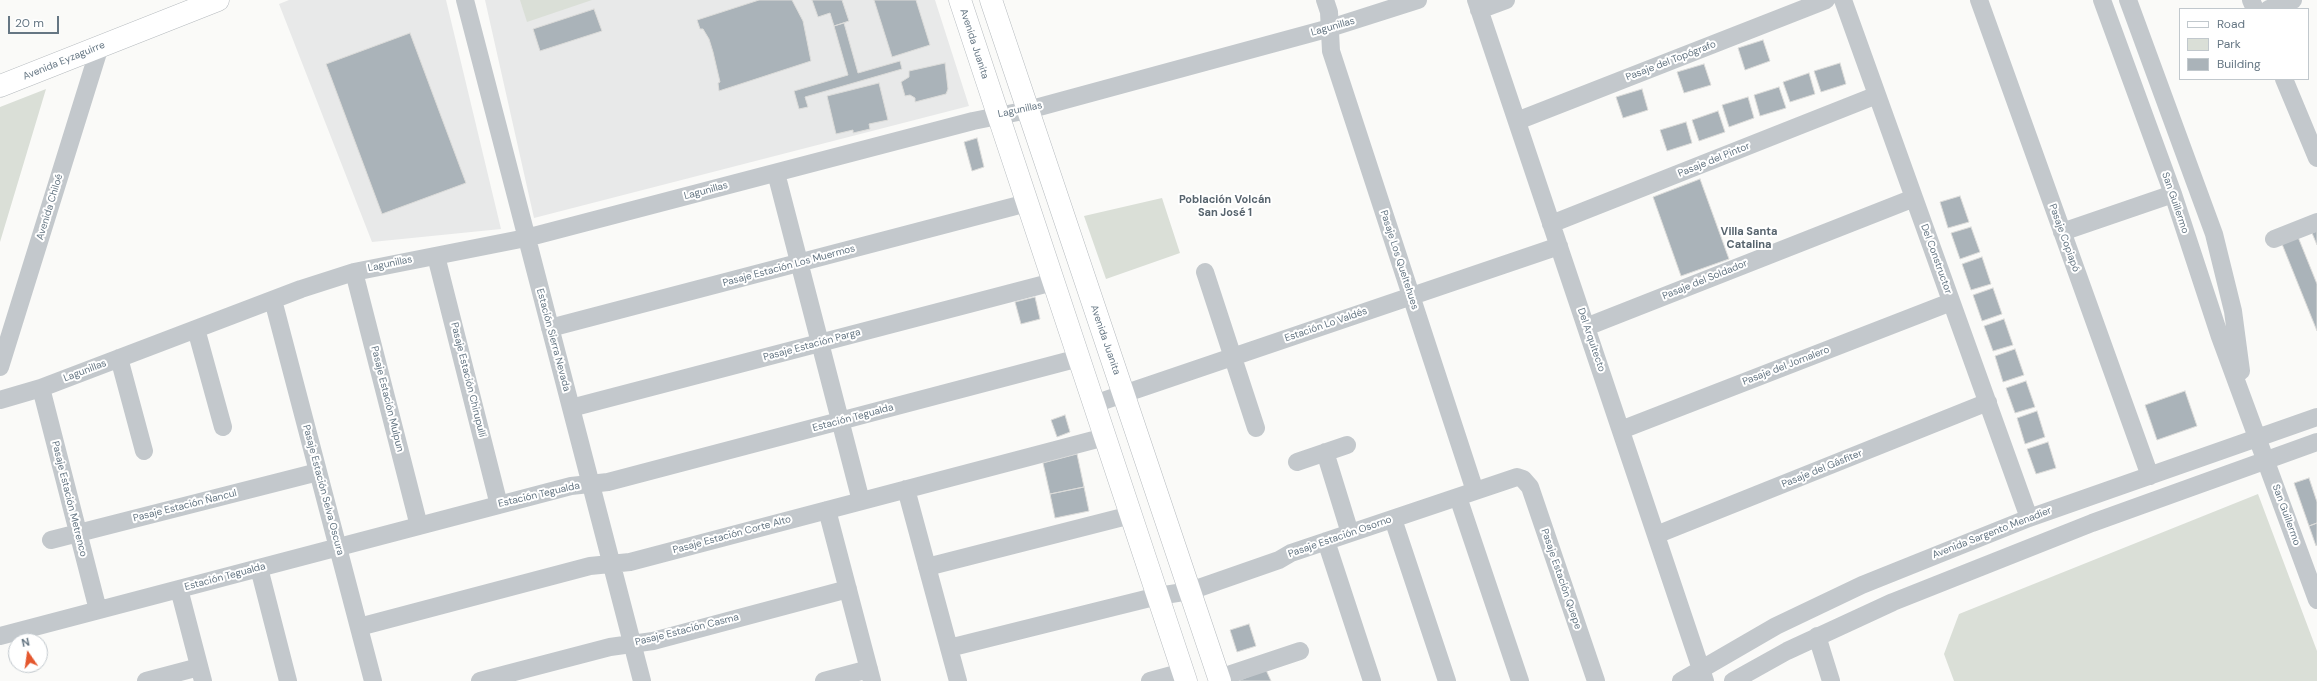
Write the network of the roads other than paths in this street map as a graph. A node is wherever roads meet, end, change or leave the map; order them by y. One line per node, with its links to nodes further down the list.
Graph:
1 (218, 0): 17 (main road, Avenida Eyzaguirre)
2 (465, 0): 32 (street, Estación Sierra Nevada)
3 (960, 0): 22 (main road, Avenida Juanita)
4 (991, 0): 21 (main road, Avenida Juanita)
5 (1325, 0): 16 (street, Pasaje Los Queltehues)
6 (1418, 0): 16 (street, Lagunillas)
7 (1506, 0): 14 (street)
8 (1826, 0): 23 (street, Pasaje del Topógrafo)
9 (1843, 0): 20 (street, Del Constructor)
10 (2102, 0): 26 (street, San Guillermo)
11 (2128, 0): 56 (street, San Guillermo)
12 (2293, 0): 15 (street)
13 (1984, 2): 31 (street, Pasaje Copiapó)
14 (1478, 5): 23 (street, Del Arquitecto)
15 (2272, 8)
16 (1330, 28): 21 (street, Lagunillas); 40 (street, Pasaje Los Queltehues)
17 (100, 46): 19 (main road, Avenida Eyzaguirre); 50 (street, Avenida Chiloé)
18 (2284, 80): 24 (street)
19 (0, 86)
20 (1877, 95): 27 (street, Del Constructor); 30 (street, Pasaje del Pintor)
21 (1028, 110): 22 (street, Lagunillas); 52 (main road, Avenida Juanita)
22 (998, 115): 25 (street, Lagunillas); 28 (main road, Avenida Juanita)
23 (1517, 122): 30 (street, Del Arquitecto)
24 (2317, 158)
25 (776, 173): 32 (street, Lagunillas); 36 (street)
26 (2173, 194): 31 (street); 56 (street, San Guillermo)
27 (1914, 198): 42 (street, Del Constructor); 43 (street, Pasaje del Soldador)
28 (1027, 204): 36 (street, Pasaje Estación Los Muermos); 39 (main road, Avenida Juanita)
29 (2317, 222): 33 (street)
30 (1551, 224): 34 (street, Del Arquitecto)
31 (2062, 232): 72 (street, Pasaje Copiapó)
32 (526, 238): 35 (street, Lagunillas); 44 (street, Estación Sierra Nevada)
33 (2274, 239)
34 (1559, 246): 40 (street, Estación Lo Valdés); 43 (street, Del Arquitecto)
35 (436, 256): 37 (street, Lagunillas); 79 (street, Pasaje Estación Chirupulli)
36 (799, 263): 44 (street, Pasaje Estación Los Muermos); 46 (street)
37 (354, 272): 41 (street, Lagunillas); 84 (street, Pasaje Estación Mulpun)
38 (1205, 272): 47 (street)
39 (1053, 282): 46 (street, Pasaje Estación Parga); 49 (main road, Avenida Juanita)
40 (1411, 296): 47 (street, Estación Lo Valdés); 76 (street, Pasaje Los Queltehues)
41 (273, 300): 45 (street, Lagunillas); 71 (street, Pasaje Estación Selva Oscura)
42 (1952, 302): 54 (street, Del Constructor); 62 (street, Pasaje del Jornalero)
43 (1586, 327): 62 (street, Del Arquitecto)
44 (550, 328): 57 (street, Estación Sierra Nevada)
45 (196, 329): 48 (street, Lagunillas); 60 (street)
46 (820, 343): 57 (street, Pasaje Estación Parga); 59 (street)
47 (1232, 357): 52 (street, Estación Lo Valdés); 61 (street)
48 (119, 358): 51 (street, Lagunillas); 67 (street)
49 (1079, 358): 55 (main road, Avenida Juanita); 59 (street, Estación Tegualda)
50 (0, 367)
51 (41, 388): 53 (street, Lagunillas); 86 (street, Pasaje Estación Metrenco)
52 (1123, 394): 55 (street, Estación Lo Valdés); 96 (main road, Avenida Juanita)
53 (0, 400)
54 (1988, 402): 82 (street, Del Constructor); 87 (street, Pasaje del Gásfiter)
55 (1094, 404): 63 (main road, Avenida Juanita)
56 (2247, 406): 64 (street, San Guillermo)
57 (571, 408): 74 (street, Estación Sierra Nevada)
58 (2317, 417): 64 (street, Avenida Sargento Menadier)
59 (840, 421): 74 (street, Estación Tegualda); 78 (street)
60 (223, 427)
61 (1256, 428)
62 (1621, 430): 87 (street, Del Arquitecto)
63 (1105, 437): 75 (street, Pasaje Estación Corte Alto); 81 (main road, Avenida Juanita)
64 (2258, 438): 69 (street, San Guillermo); 72 (street, Avenida Sargento Menadier)
65 (2317, 442): 69 (street)
66 (1347, 445): 68 (street)
67 (144, 451)
68 (1325, 452): 70 (street); 85 (street)
69 (2266, 460): 98 (street, San Guillermo); 102 (street)
70 (1297, 462)
71 (318, 472): 86 (street, Pasaje Estación Ñancul); 90 (street, Pasaje Estación Selva Oscura)
72 (2150, 476): 82 (street, Avenida Sargento Menadier)
73 (1523, 478): 76 (street, Pasaje Estación Osorno); 122 (street, Pasaje Estación Quepe)
74 (591, 484): 79 (street, Estación Tegualda); 91 (street, Estación Sierra Nevada)
75 (906, 489): 78 (street, Pasaje Estación Corte Alto); 92 (street)
76 (1475, 491): 77 (street, Pasaje Estación Osorno)
77 (1458, 496): 83 (street, Pasaje Estación Osorno); 121 (street)
78 (861, 501): 80 (street, Pasaje Estación Corte Alto)
79 (499, 505): 84 (street, Estación Tegualda)
80 (828, 510): 91 (street, Pasaje Estación Corte Alto); 95 (street)
81 (1131, 515): 92 (street); 97 (main road, Avenida Juanita)
82 (2029, 518): 108 (street, Avenida Sargento Menadier)
83 (1392, 519): 85 (street, Pasaje Estación Osorno); 120 (street)
84 (419, 526): 90 (street, Estación Tegualda)
85 (1350, 533): 89 (street, Pasaje Estación Osorno)
86 (78, 534): 88 (street, Pasaje Estación Ñancul); 99 (street, Pasaje Estación Metrenco)
87 (1656, 535): 108 (street, Del Arquitecto)
88 (51, 540)
89 (1326, 541): 96 (street, Pasaje Estación Osorno); 119 (street)
90 (338, 547): 93 (street, Estación Tegualda); 100 (street, Pasaje Estación Selva Oscura)
91 (611, 564): 100 (street, Pasaje Estación Corte Alto); 103 (street, Estación Sierra Nevada)
92 (927, 567): 104 (street)
93 (259, 568): 94 (street, Estación Tegualda); 112 (street)
94 (179, 589): 99 (street, Estación Tegualda); 106 (street)
95 (848, 589): 103 (street, Pasaje Estación Casma); 107 (street)
96 (1190, 591): 97 (street, Pasaje Estación Osorno); 110 (main road, Avenida Juanita)
97 (1158, 596): 104 (street, Pasaje Estación Osorno); 109 (main road, Avenida Juanita)
98 (2317, 600)
99 (98, 610): 101 (street, Estación Tegualda)
100 (359, 627): 113 (street, Pasaje Estación Selva Oscura)
101 (0, 636)
102 (1817, 636): 124 (street); 125 (street)
103 (632, 644): 114 (street, Pasaje Estación Casma); 115 (street, Estación Sierra Nevada)
104 (949, 648): 117 (street)
105 (1300, 651): 110 (street)
106 (201, 674): 111 (street)
107 (870, 675): 116 (street)
108 (1703, 675): 123 (street, Avenida Sargento Menadier)
109 (1185, 677): 118 (street)
110 (1219, 679)
111 (146, 681)
112 (288, 681)
113 (373, 681)
114 (480, 681)
115 (642, 681)
116 (824, 681)
117 (958, 681)
118 (1150, 681)
119 (1372, 681)
120 (1447, 681)
121 (1520, 681)
122 (1596, 681)
123 (1681, 681)
124 (1733, 681)
125 (1831, 681)

